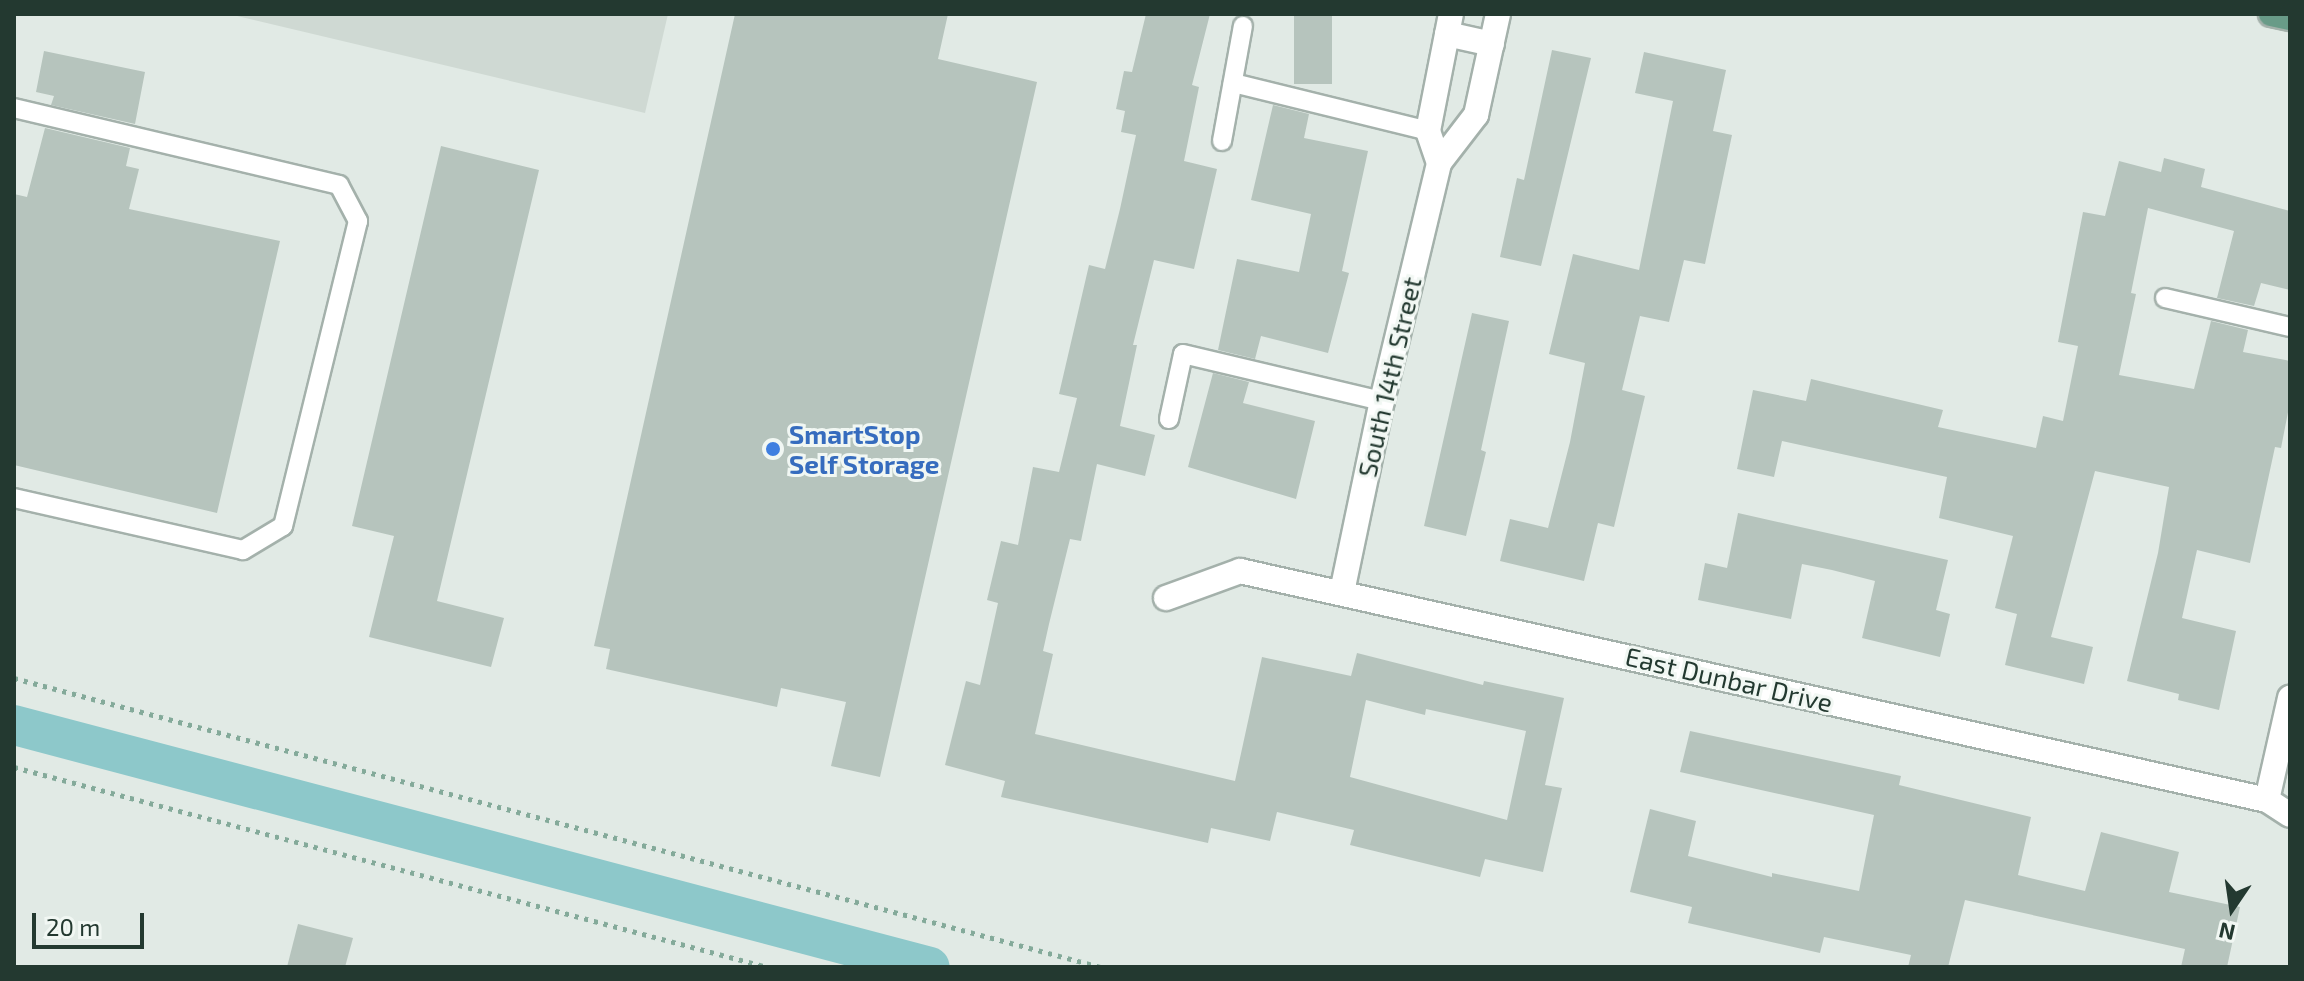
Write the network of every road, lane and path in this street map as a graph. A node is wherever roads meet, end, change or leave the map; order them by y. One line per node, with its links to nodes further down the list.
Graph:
1 (1498, 14): 6 (street, South 14th Street)
2 (2271, 14): 3 (main road)
3 (2290, 18)
4 (1449, 24): 6 (street); 9 (street)
5 (1243, 26): 7 (lane)
6 (1492, 44): 11 (street, South 14th Street)
7 (1233, 83): 9 (lane); 10 (lane)
8 (14, 108): 16 (lane)
9 (1428, 131): 11 (street)
10 (1222, 141)
11 (1439, 163): 14 (street, South 14th Street)
12 (2165, 298): 13 (lane)
13 (2290, 327)
14 (1382, 401): 15 (lane); 17 (street, South 14th Street)
15 (1169, 419)
16 (14, 498)
17 (1342, 592): 18 (street, East Dunbar Drive); 22 (street, East Dunbar Drive)
18 (1166, 598)
19 (14, 678): 25 (path)
20 (2290, 698): 22 (street)
21 (14, 767): 24 (path)
22 (2267, 800): 23 (street, East Dunbar Drive)
23 (2290, 815)
24 (767, 967)
25 (1101, 967)

